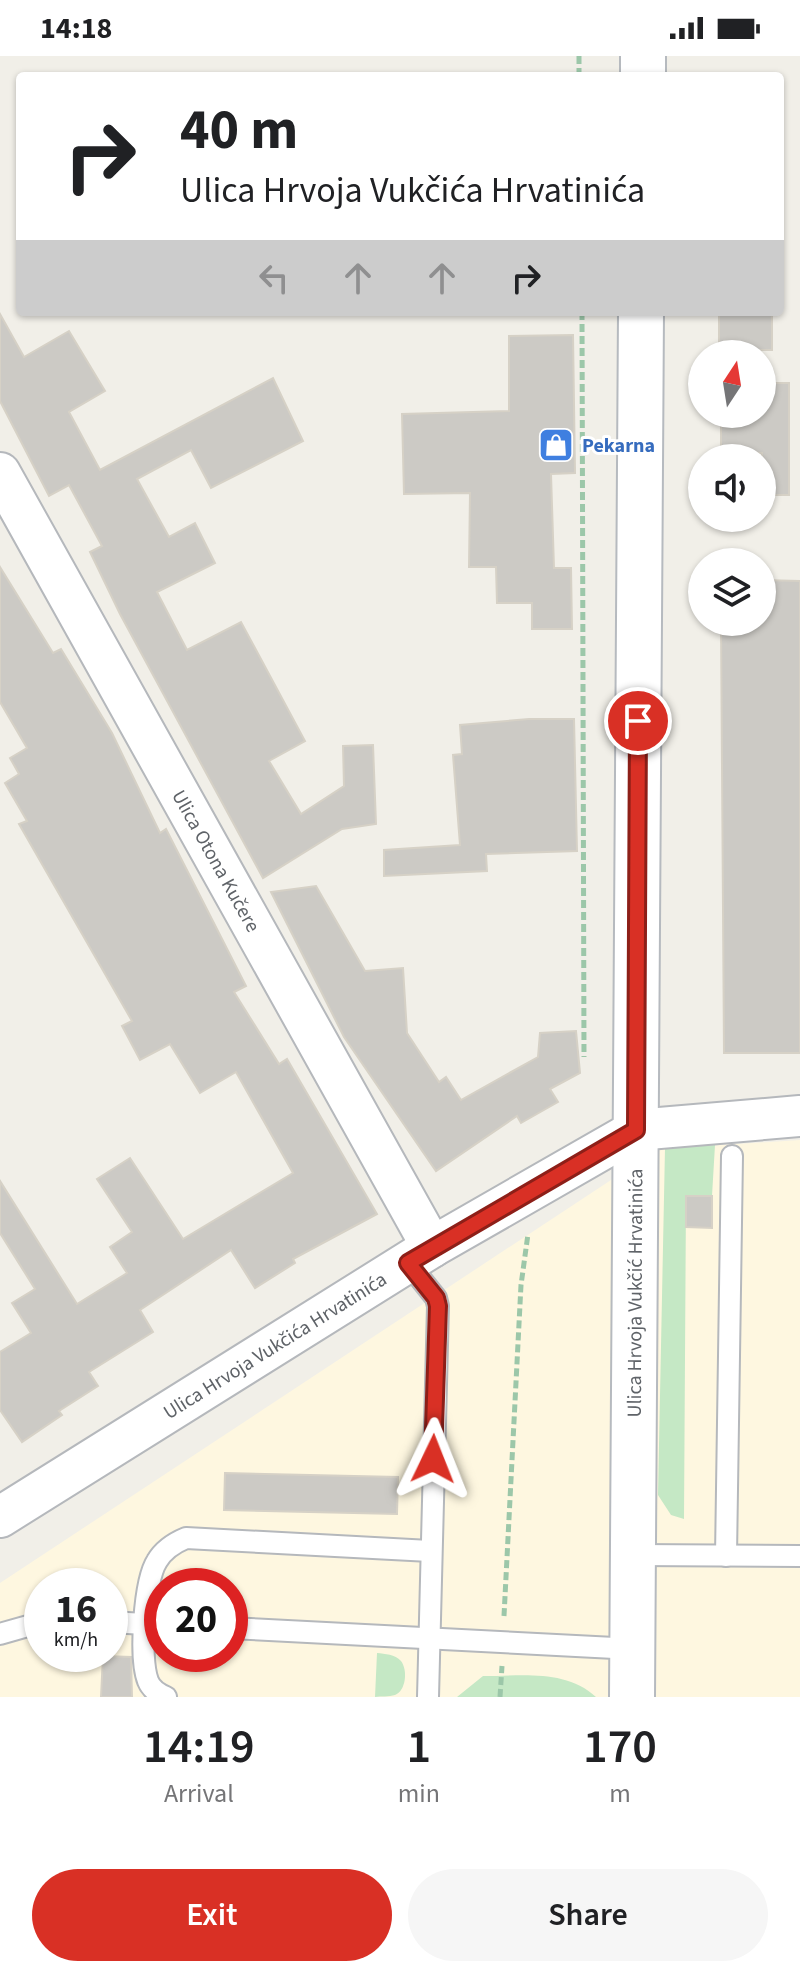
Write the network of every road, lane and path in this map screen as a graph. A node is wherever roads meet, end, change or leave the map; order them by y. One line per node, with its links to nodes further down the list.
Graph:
1 (582, 316): 4 (path)
2 (641, 316): 6 (main road, Ulica Hrvoja Vukčić Hrvatinića)
3 (0, 473): 9 (street, Ulica Otona Kučere)
4 (584, 1057)
5 (800, 1116): 6 (street)
6 (636, 1130): 8 (street, Ulica Hrvoja Vukčića Hrvatinića); 12 (main road, Ulica Hrvoja Vukčić Hrvatinića)
7 (732, 1156): 13 (lane)
8 (538, 1187): 9 (street, Ulica Hrvoja Vukčića Hrvatinića); 20 (path)
9 (420, 1255): 10 (street, Ulica Hrvoja Vukčića Hrvatinića); 11 (lane)
10 (0, 1517)
11 (430, 1551): 15 (lane); 19 (lane)
12 (634, 1555): 13 (lane); 21 (main road, Ulica Hrvoja Vukčić Hrvatinića)
13 (726, 1556): 14 (lane)
14 (800, 1556)
15 (154, 1568)
16 (24, 1627): 18 (lane)
17 (248, 1629): 19 (lane)
18 (0, 1634)
19 (429, 1639): 20 (lane); 24 (lane)
20 (503, 1643): 21 (lane); 25 (path)
21 (634, 1649): 26 (main road, Ulica Hrvoja Vukčić Hrvatinića)
22 (149, 1672): 23 (lane)
23 (166, 1697)
24 (428, 1697)
25 (500, 1697)
26 (632, 1697)

